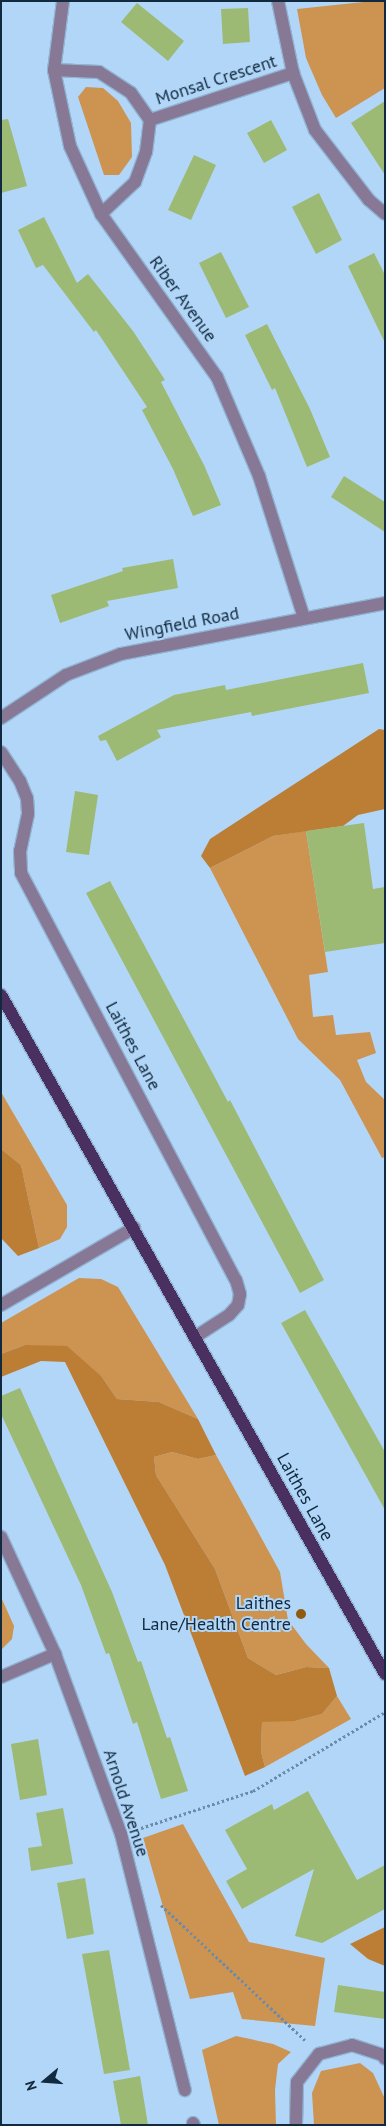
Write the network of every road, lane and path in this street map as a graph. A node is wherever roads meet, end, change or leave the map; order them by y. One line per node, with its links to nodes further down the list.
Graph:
1 (63, 1): 3 (street, Riber Avenue)
2 (278, 1): 4 (street, Monsal Crescent)
3 (54, 70): 5 (street, Monsal Crescent); 6 (street, Riber Avenue)
4 (292, 73): 5 (street, Monsal Crescent); 7 (street, Monsal Crescent)
5 (150, 120): 6 (street, Monsal Crescent)
6 (101, 214): 9 (street, Riber Avenue)
7 (385, 214)
8 (385, 603): 9 (street, Wingfield Road)
9 (304, 618): 10 (street, Wingfield Road)
10 (1, 718)
11 (1, 752): 15 (street, Laithes Lane)
12 (1, 995): 13 (main road, Laithes Lane)
13 (134, 1228): 14 (street); 15 (main road, Laithes Lane)
14 (1, 1305)
15 (195, 1337): 18 (main road, Laithes Lane)
16 (1, 1537): 17 (street, Arnold Avenue)
17 (54, 1654): 19 (street); 21 (street, Arnold Avenue)
18 (385, 1674)
19 (1, 1677)
20 (385, 1712): 21 (path)
21 (121, 1834): 25 (street, Arnold Avenue)
22 (160, 1904): 23 (path)
23 (319, 2054): 24 (street); 26 (street)
24 (385, 2059)
25 (185, 2090)
26 (296, 2125)

